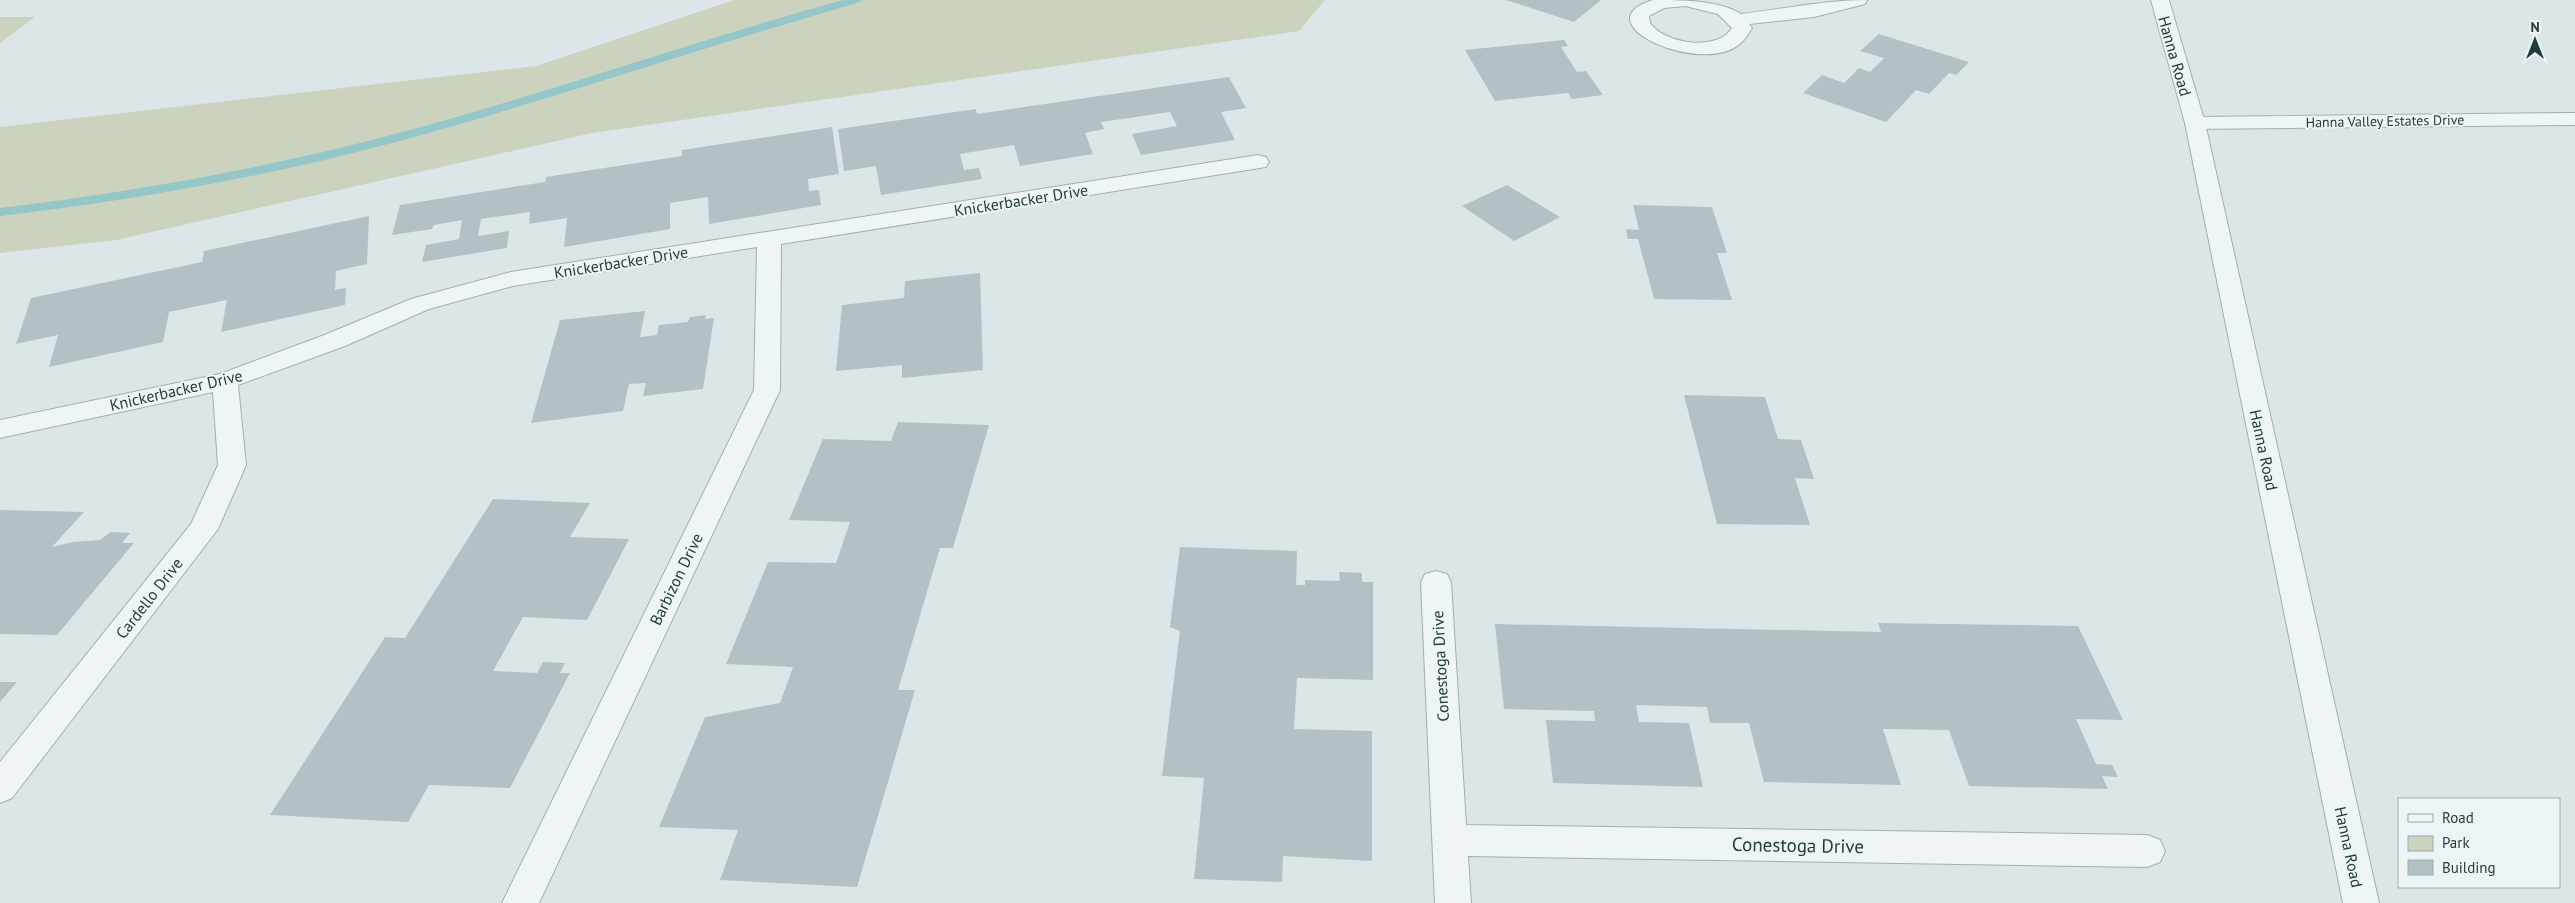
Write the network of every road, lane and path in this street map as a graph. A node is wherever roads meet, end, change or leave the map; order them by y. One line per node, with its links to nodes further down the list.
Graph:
1 (1858, 0): 3 (street)
2 (2160, 0): 5 (street, Hanna Road)
3 (1738, 20): 3 (street)
4 (2575, 119): 5 (street, Hanna Valley Estates Drive)
5 (2195, 123): 16 (street, Hanna Road)
6 (1258, 162): 7 (street, Knickerbacker Drive)
7 (769, 239): 8 (street, Knickerbacker Drive); 14 (street, Barbizon Drive)
8 (225, 381): 9 (street, Knickerbacker Drive); 11 (street, Cardello Drive)
9 (0, 429)
10 (1436, 582): 12 (street, Conestoga Drive)
11 (0, 788)
12 (1449, 840): 13 (street, Conestoga Drive); 15 (street, Conestoga Drive)
13 (2147, 851)
14 (520, 903)
15 (1453, 903)
16 (2361, 903)

